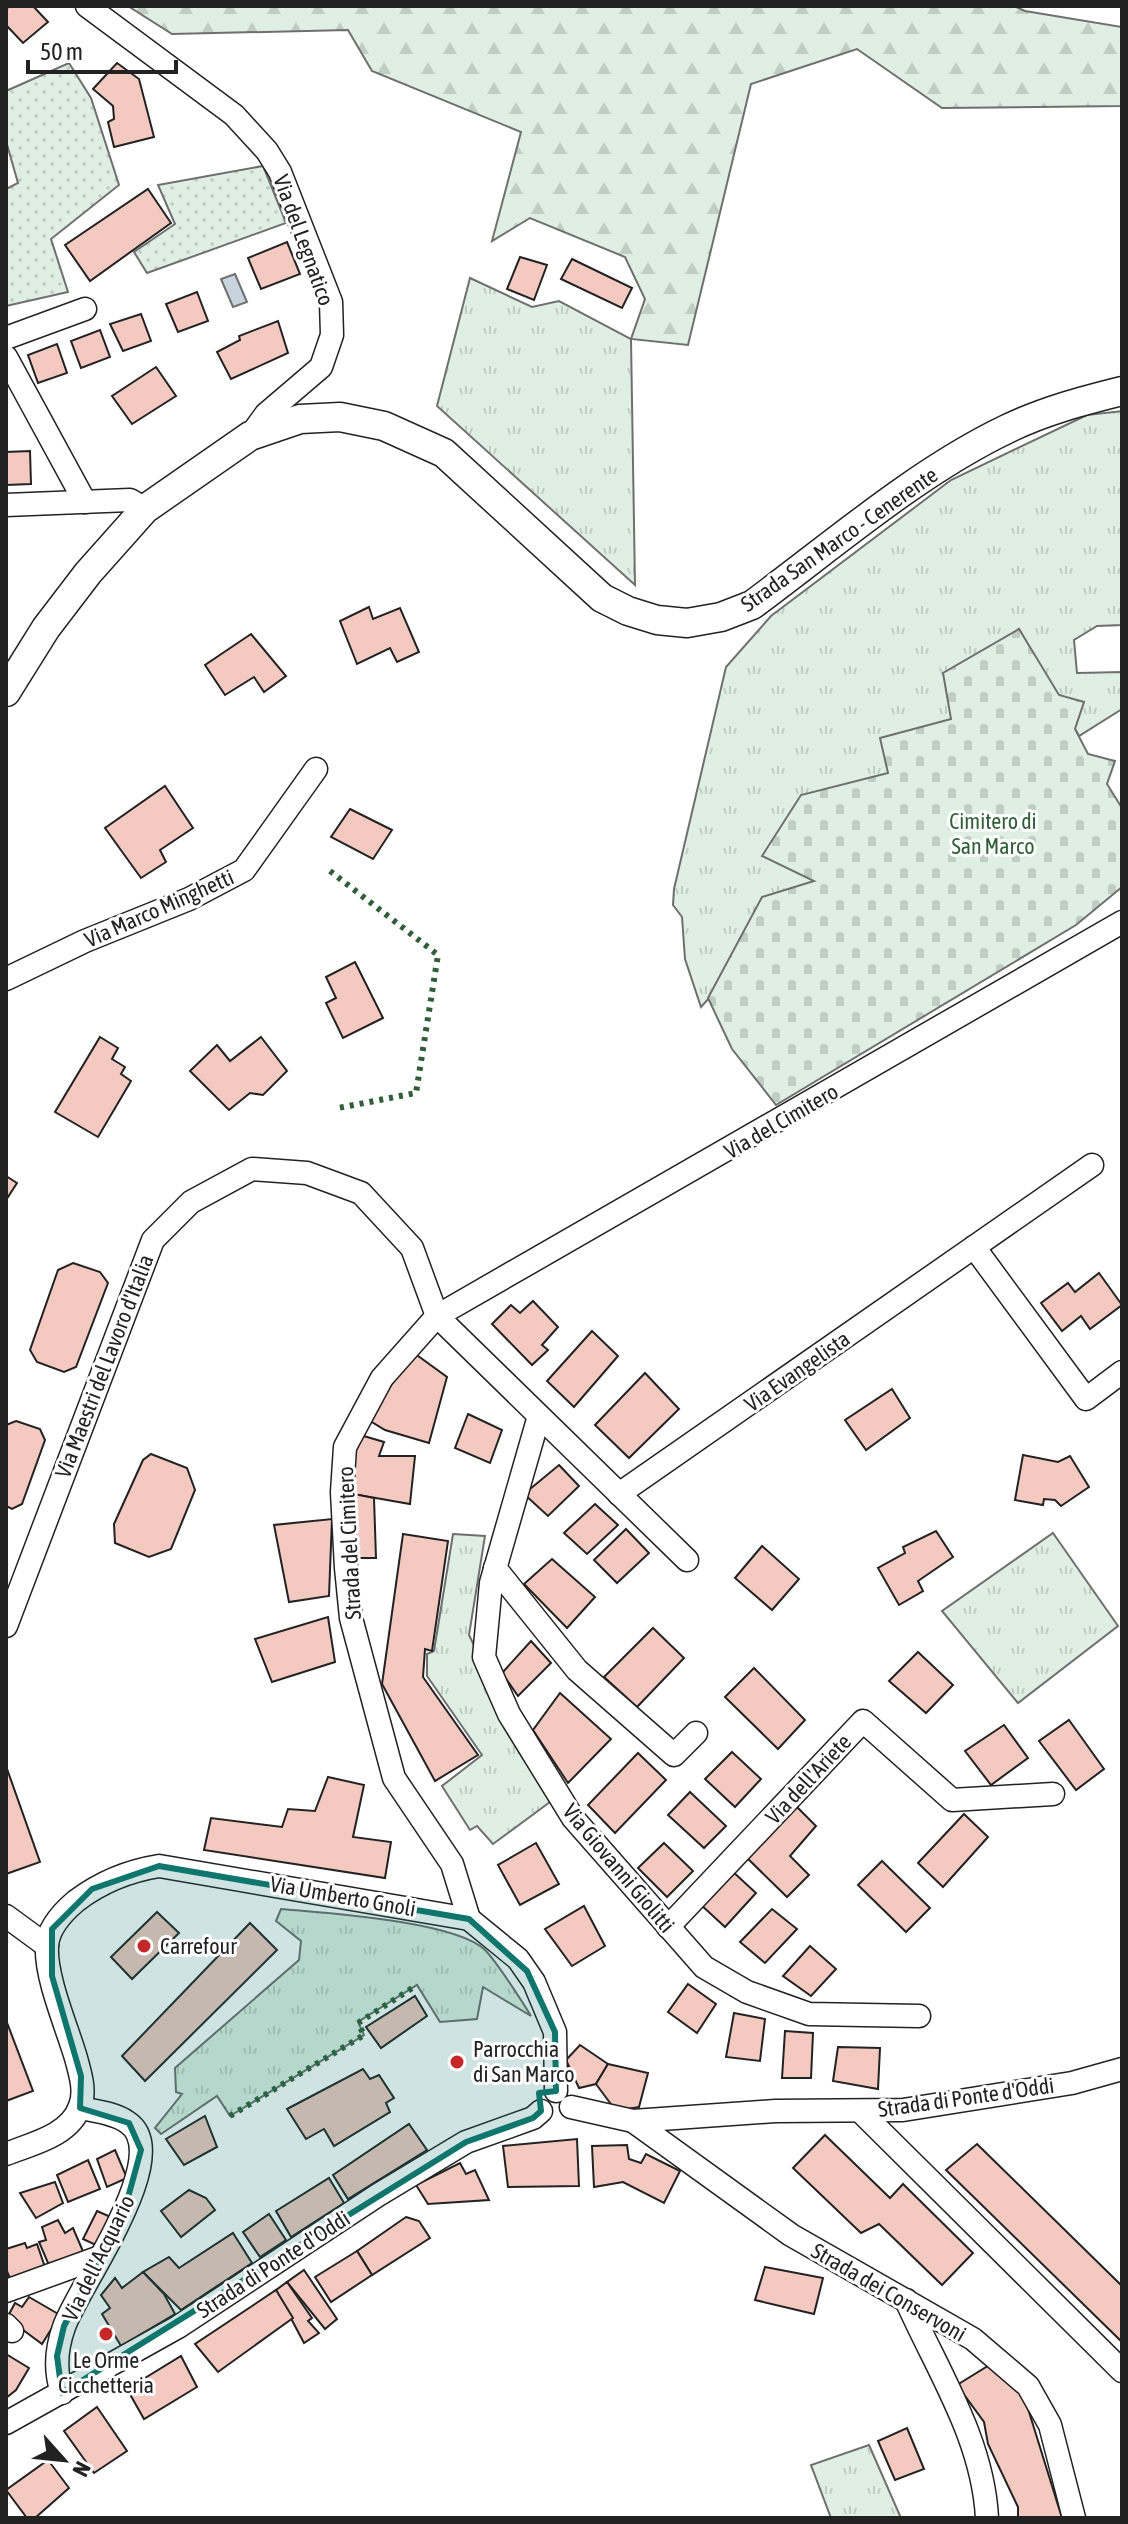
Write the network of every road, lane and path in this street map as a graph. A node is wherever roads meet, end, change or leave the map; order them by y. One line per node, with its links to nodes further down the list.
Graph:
1 (87, 6): 6 (street, Via del Legnatico)
2 (85, 309): 3 (street)
3 (6, 338)
4 (6, 357): 7 (street)
5 (1122, 391): 6 (main road, Strada San Marco - Cenerente)
6 (250, 436): 9 (main road, Strada San Marco - Cenerente)
7 (85, 502): 8 (street); 9 (street)
8 (6, 505)
9 (145, 509): 10 (main road, Strada San Marco - Cenerente)
10 (6, 692)
11 (316, 769): 13 (street, Via Marco Minghetti)
12 (1122, 922): 16 (street, Via del Cimitero)
13 (6, 979)
14 (1092, 1165): 15 (street, Via Evangelista)
15 (974, 1247): 17 (street); 19 (street, Via Evangelista)
16 (437, 1316): 18 (street); 22 (street, Via Maestri del Lavoro d'Italia); 26 (street, Strada del Cimitero)
17 (1122, 1372)
18 (539, 1416): 19 (street); 21 (street, Via Giovanni Giolitti)
19 (619, 1494): 20 (street)
20 (687, 1560)
21 (495, 1568): 23 (street); 27 (street, Via Giovanni Giolitti)
22 (6, 1626)
23 (696, 1733)
24 (1053, 1794): 27 (street, Via dell'Ariete)
25 (6, 1916): 28 (street)
26 (469, 1919): 28 (street, Via Umberto Gnoli); 31 (street, Via Umberto Gnoli)
27 (668, 1927): 29 (street, Via Giovanni Giolitti)
28 (47, 1946): 32 (street)
29 (919, 2016)
30 (1122, 2069): 33 (street, Strada di Ponte d'Oddi)
31 (563, 2099): 34 (street, Strada di Ponte d'Oddi); 40 (street, Strada di Ponte d'Oddi)
32 (80, 2108): 35 (street); 36 (street, Via dell'Acquario)
33 (860, 2111): 34 (street, Strada di Ponte d'Oddi); 39 (street)
34 (633, 2121): 38 (street, Strada dei Conservoni)
35 (6, 2154)
36 (100, 2257): 37 (street); 40 (street, Via dell'Acquario)
37 (6, 2291)
38 (906, 2300): 42 (street); 43 (street, Strada dei Conservoni)
39 (1122, 2371)
40 (62, 2393): 41 (street, Strada di Ponte d'Oddi)
41 (6, 2423)
42 (987, 2518)
43 (1074, 2518)

